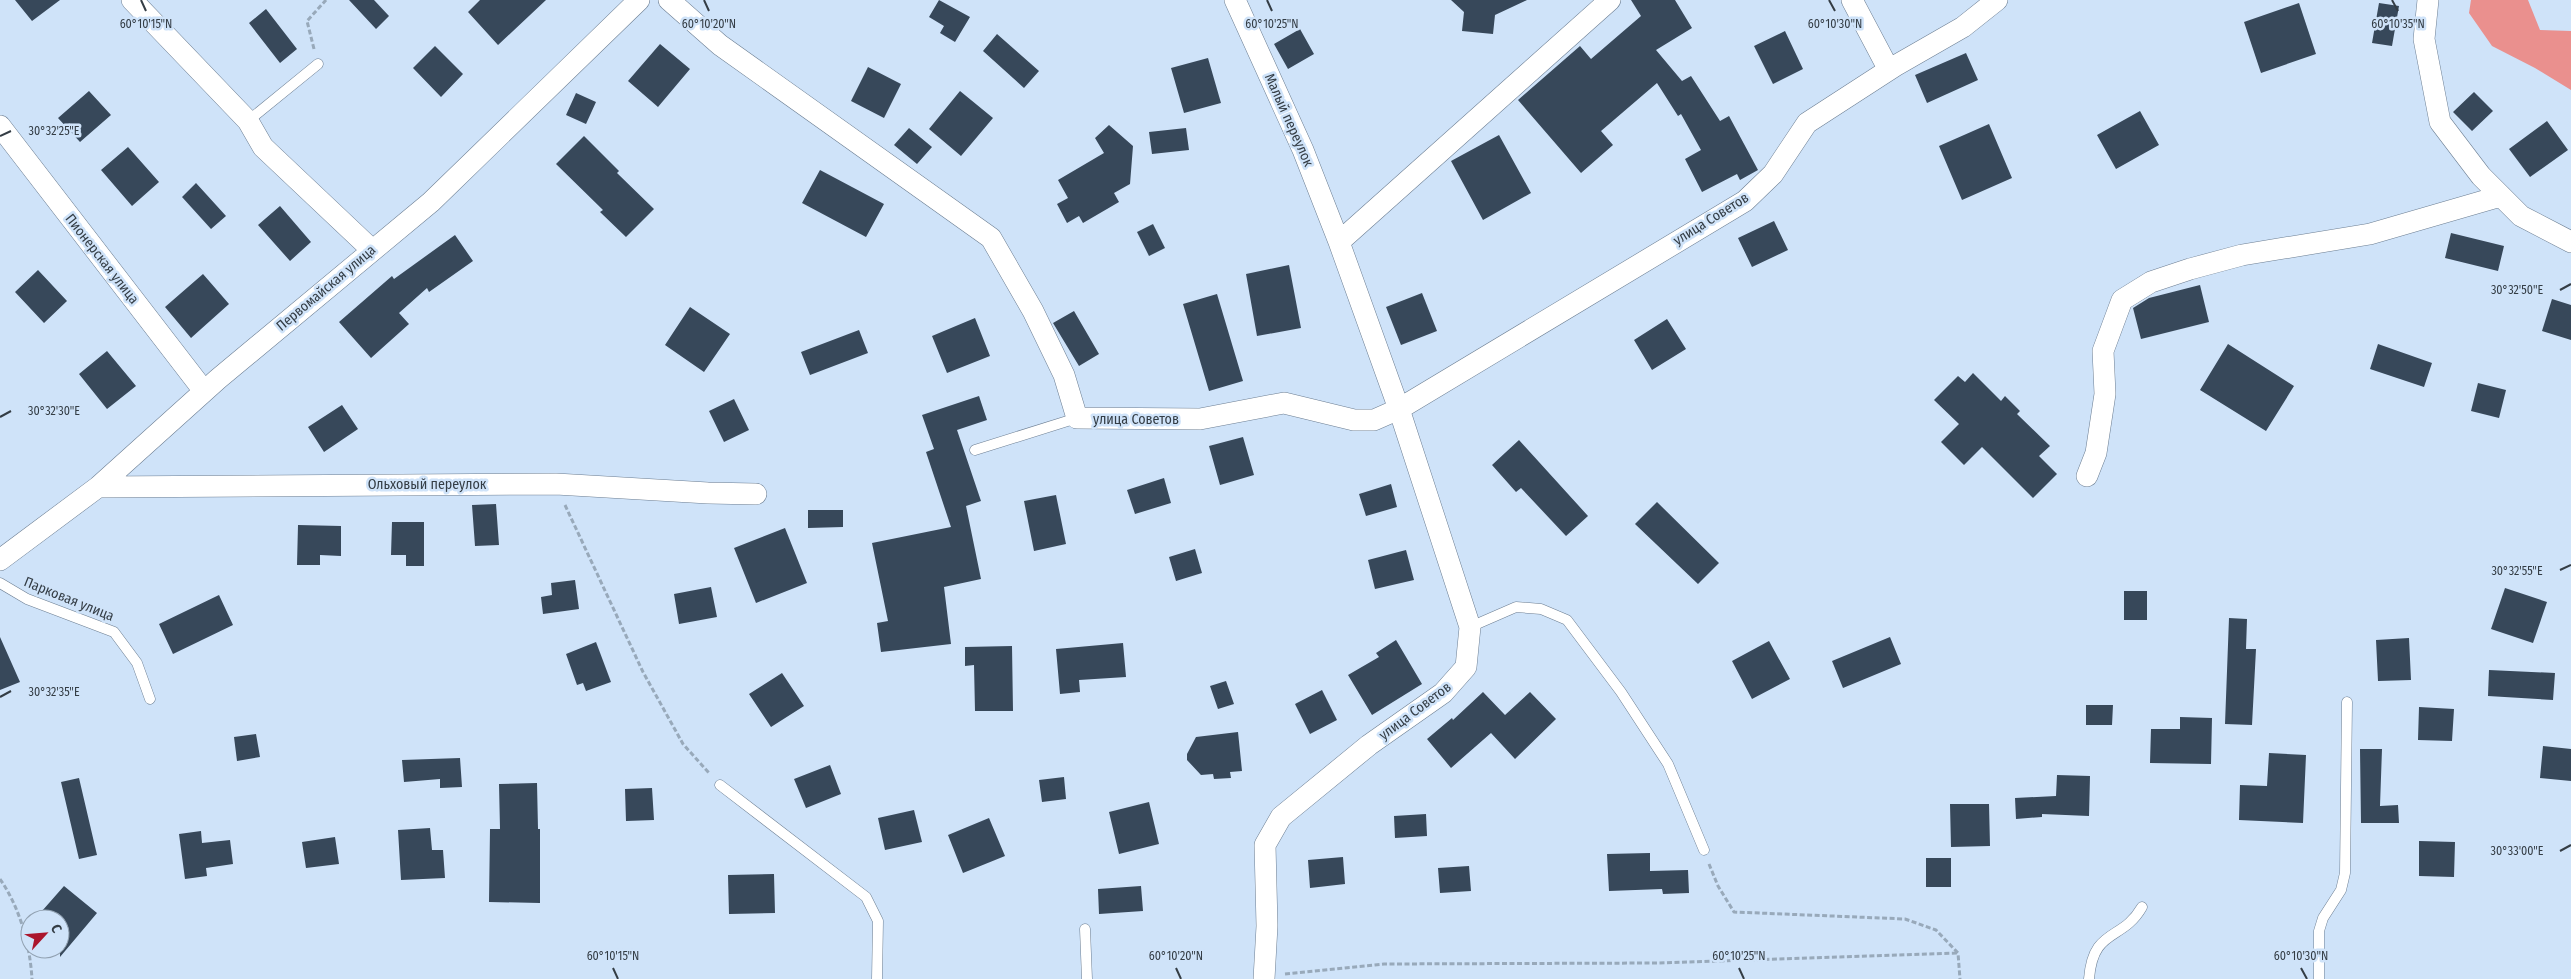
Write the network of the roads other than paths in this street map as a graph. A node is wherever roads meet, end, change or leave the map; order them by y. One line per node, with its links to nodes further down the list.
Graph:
1 (132, 0): 11 (street)
2 (638, 0): 16 (street, Первомайская улица)
3 (669, 0): 19 (street)
4 (1235, 0): 14 (street, Малый переулок)
5 (1610, 0): 14 (street)
6 (1997, 0): 10 (street, улица Советов)
7 (2428, 0): 13 (street)
8 (1854, 3): 10 (street)
9 (318, 64): 11 (lane)
10 (1889, 70): 18 (street, улица Советов)
11 (248, 121): 16 (street)
12 (0, 126): 17 (street, Пионерская улица)
13 (2501, 196): 15 (street); 21 (street)
14 (1339, 242): 18 (street, улица Советов)
15 (2571, 242)
16 (372, 250): 17 (street, Первомайская улица)
17 (204, 391): 22 (street, Первомайская улица)
18 (1399, 409): 19 (street, улица Советов); 26 (street, улица Советов)
19 (1077, 418): 20 (lane)
20 (975, 450)
21 (2087, 476)
22 (98, 487): 23 (street, Ольховый переулок); 24 (street, Первомайская улица)
23 (756, 494)
24 (0, 560)
25 (0, 584): 27 (lane, Парковая улица)
26 (1470, 627): 30 (lane); 33 (street, улица Советов)
27 (150, 699)
28 (2347, 702): 37 (lane)
29 (720, 785): 34 (lane)
30 (1704, 850)
31 (2142, 907): 36 (lane)
32 (1085, 929): 35 (lane)
33 (1264, 977)
34 (877, 979)
35 (1086, 979)
36 (2088, 979)
37 (2319, 979)

